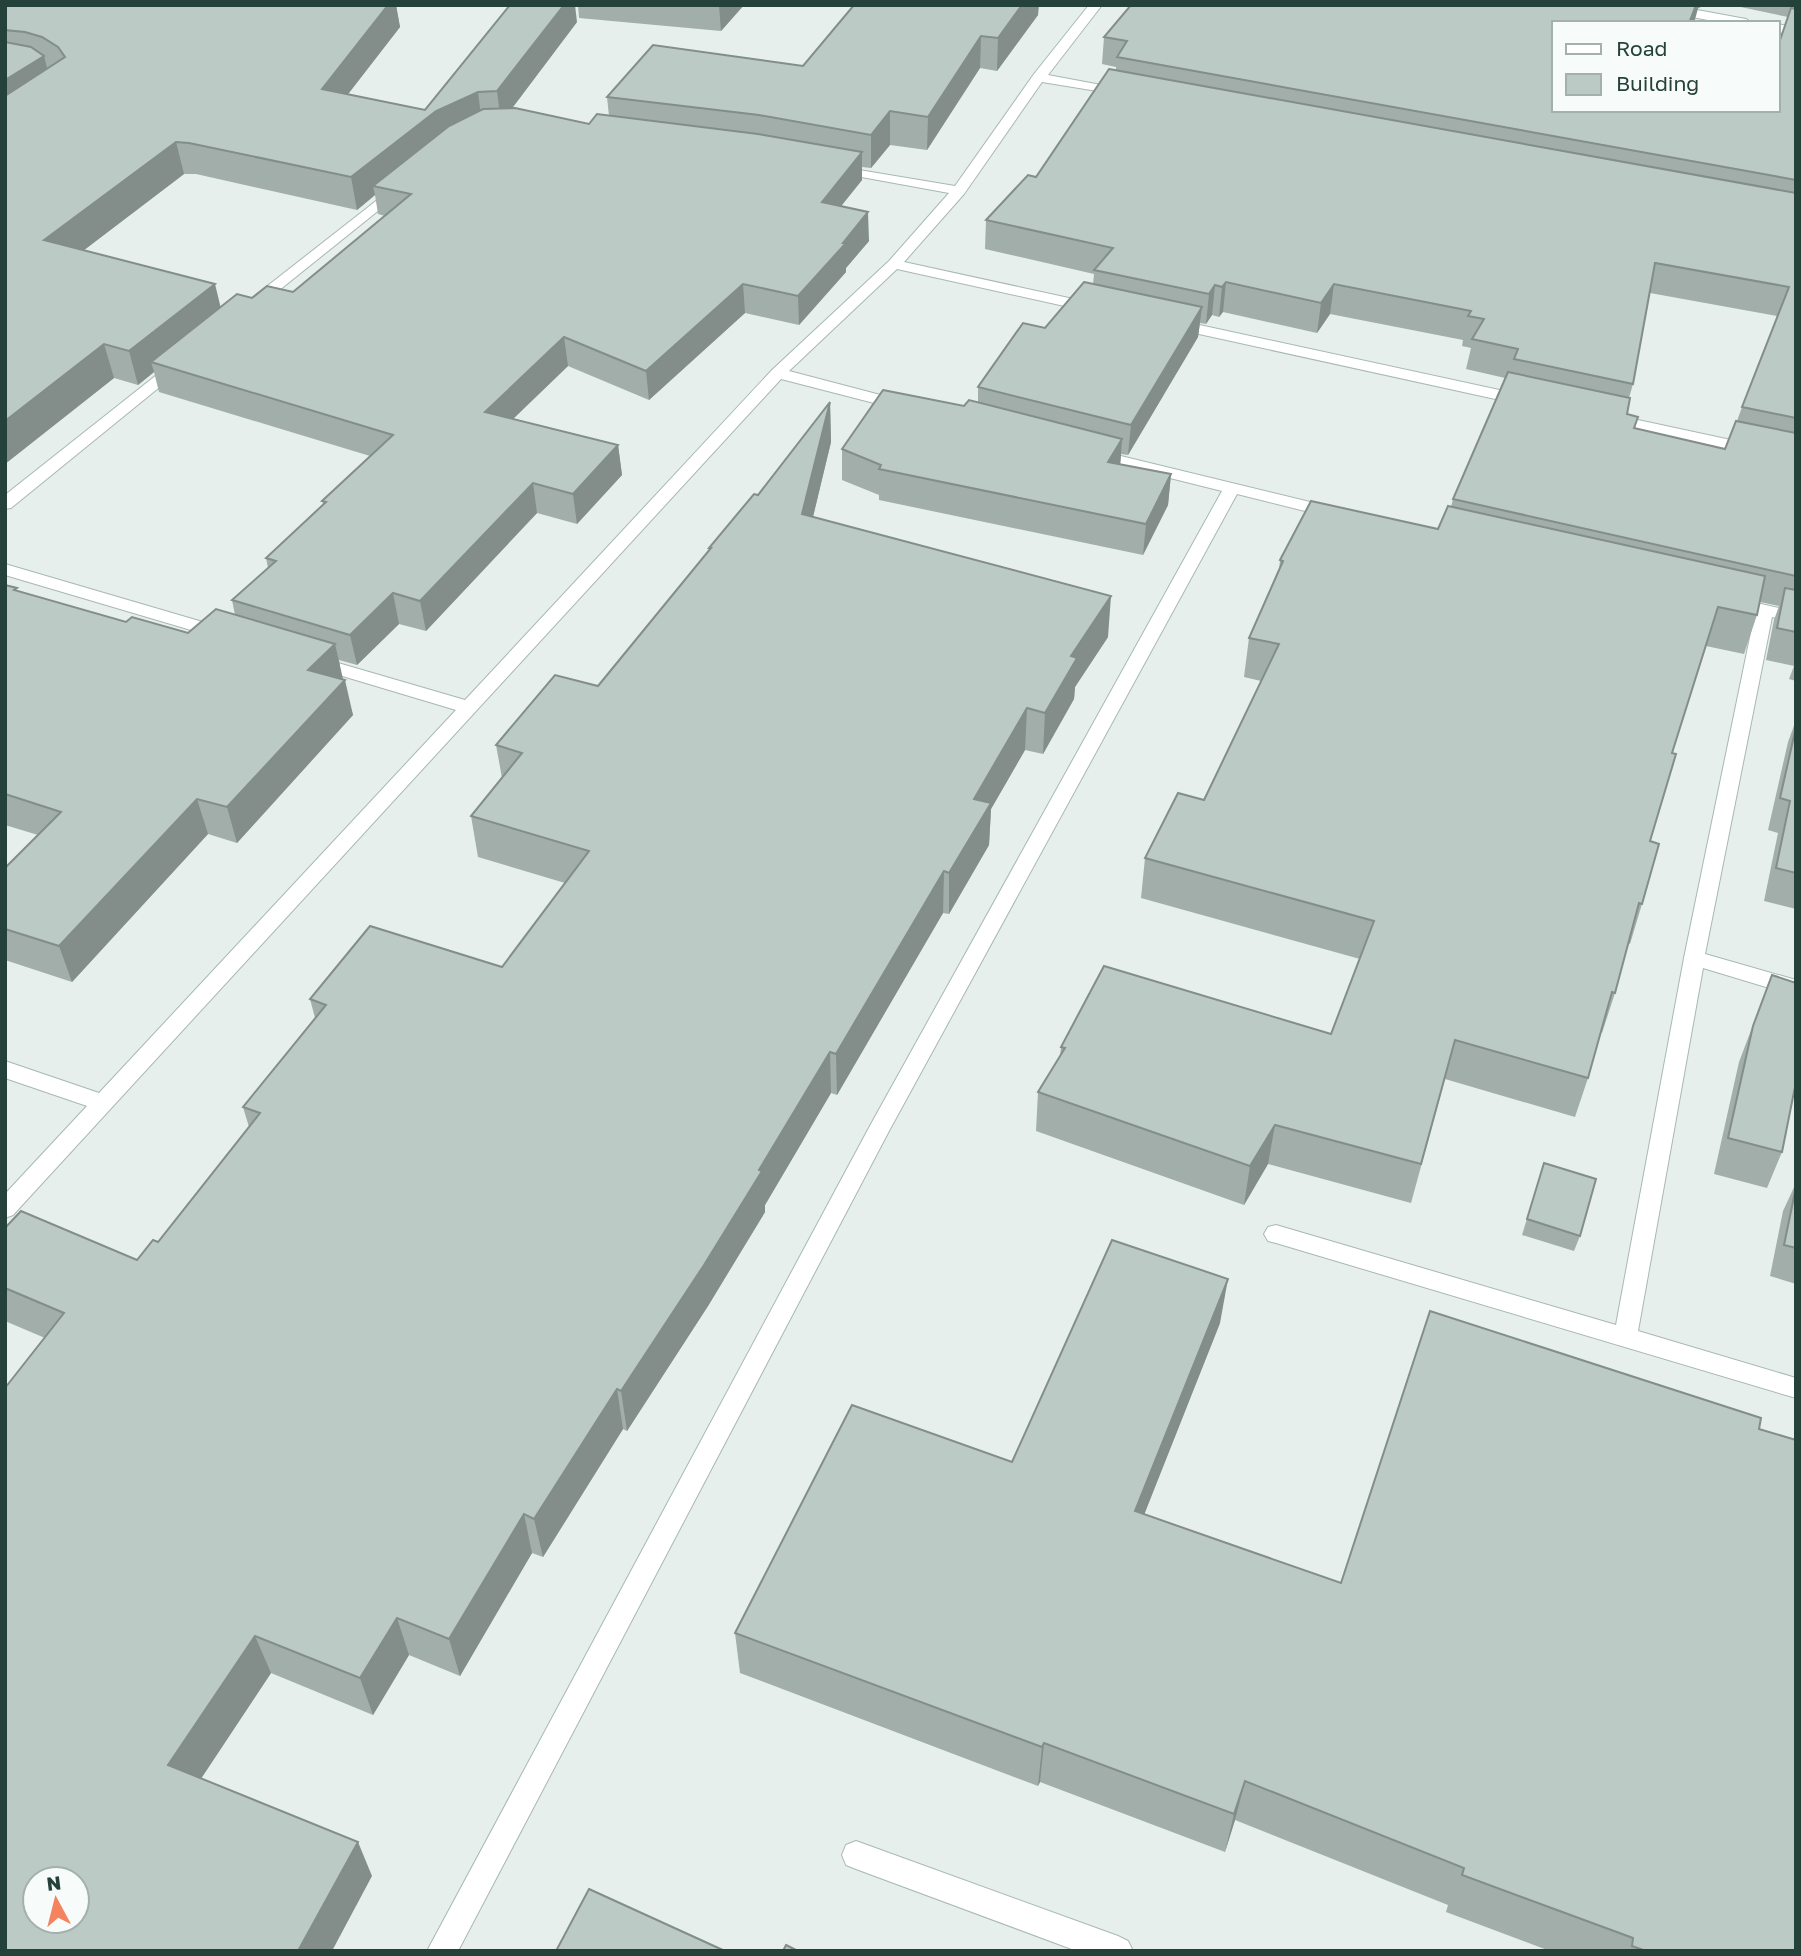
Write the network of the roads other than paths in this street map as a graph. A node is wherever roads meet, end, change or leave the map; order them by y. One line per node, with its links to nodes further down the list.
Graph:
1 (1096, 5): 4 (street)
2 (1648, 5): 3 (street)
3 (1735, 21)
4 (1039, 77): 5 (street); 8 (street)
5 (1135, 95)
6 (813, 165): 8 (street)
7 (415, 174): 11 (street)
8 (959, 191): 9 (street)
9 (894, 264): 10 (street); 14 (street)
10 (1112, 311)
11 (242, 313)
12 (1153, 320): 15 (street)
13 (188, 356): 21 (street)
14 (778, 373): 16 (street); 29 (street)
15 (1536, 403)
16 (925, 411)
17 (1591, 415): 19 (street)
18 (1071, 449): 20 (street)
19 (1796, 459)
20 (1231, 490): 22 (street); 39 (street)
21 (5, 504)
22 (1351, 517)
23 (5, 569): 27 (street)
24 (1712, 598): 25 (street)
25 (1765, 610): 26 (street); 30 (street)
26 (1796, 617)
27 (243, 640)
28 (296, 656): 29 (street)
29 (467, 707): 33 (street)
30 (1695, 958): 31 (street); 36 (street)
31 (1796, 988)
32 (5, 1069): 33 (street)
33 (102, 1103): 34 (street)
34 (5, 1209)
35 (1276, 1234): 36 (street)
36 (1625, 1339): 37 (street)
37 (1796, 1388)
38 (856, 1855): 40 (street)
39 (442, 1951)
40 (1118, 1951)

